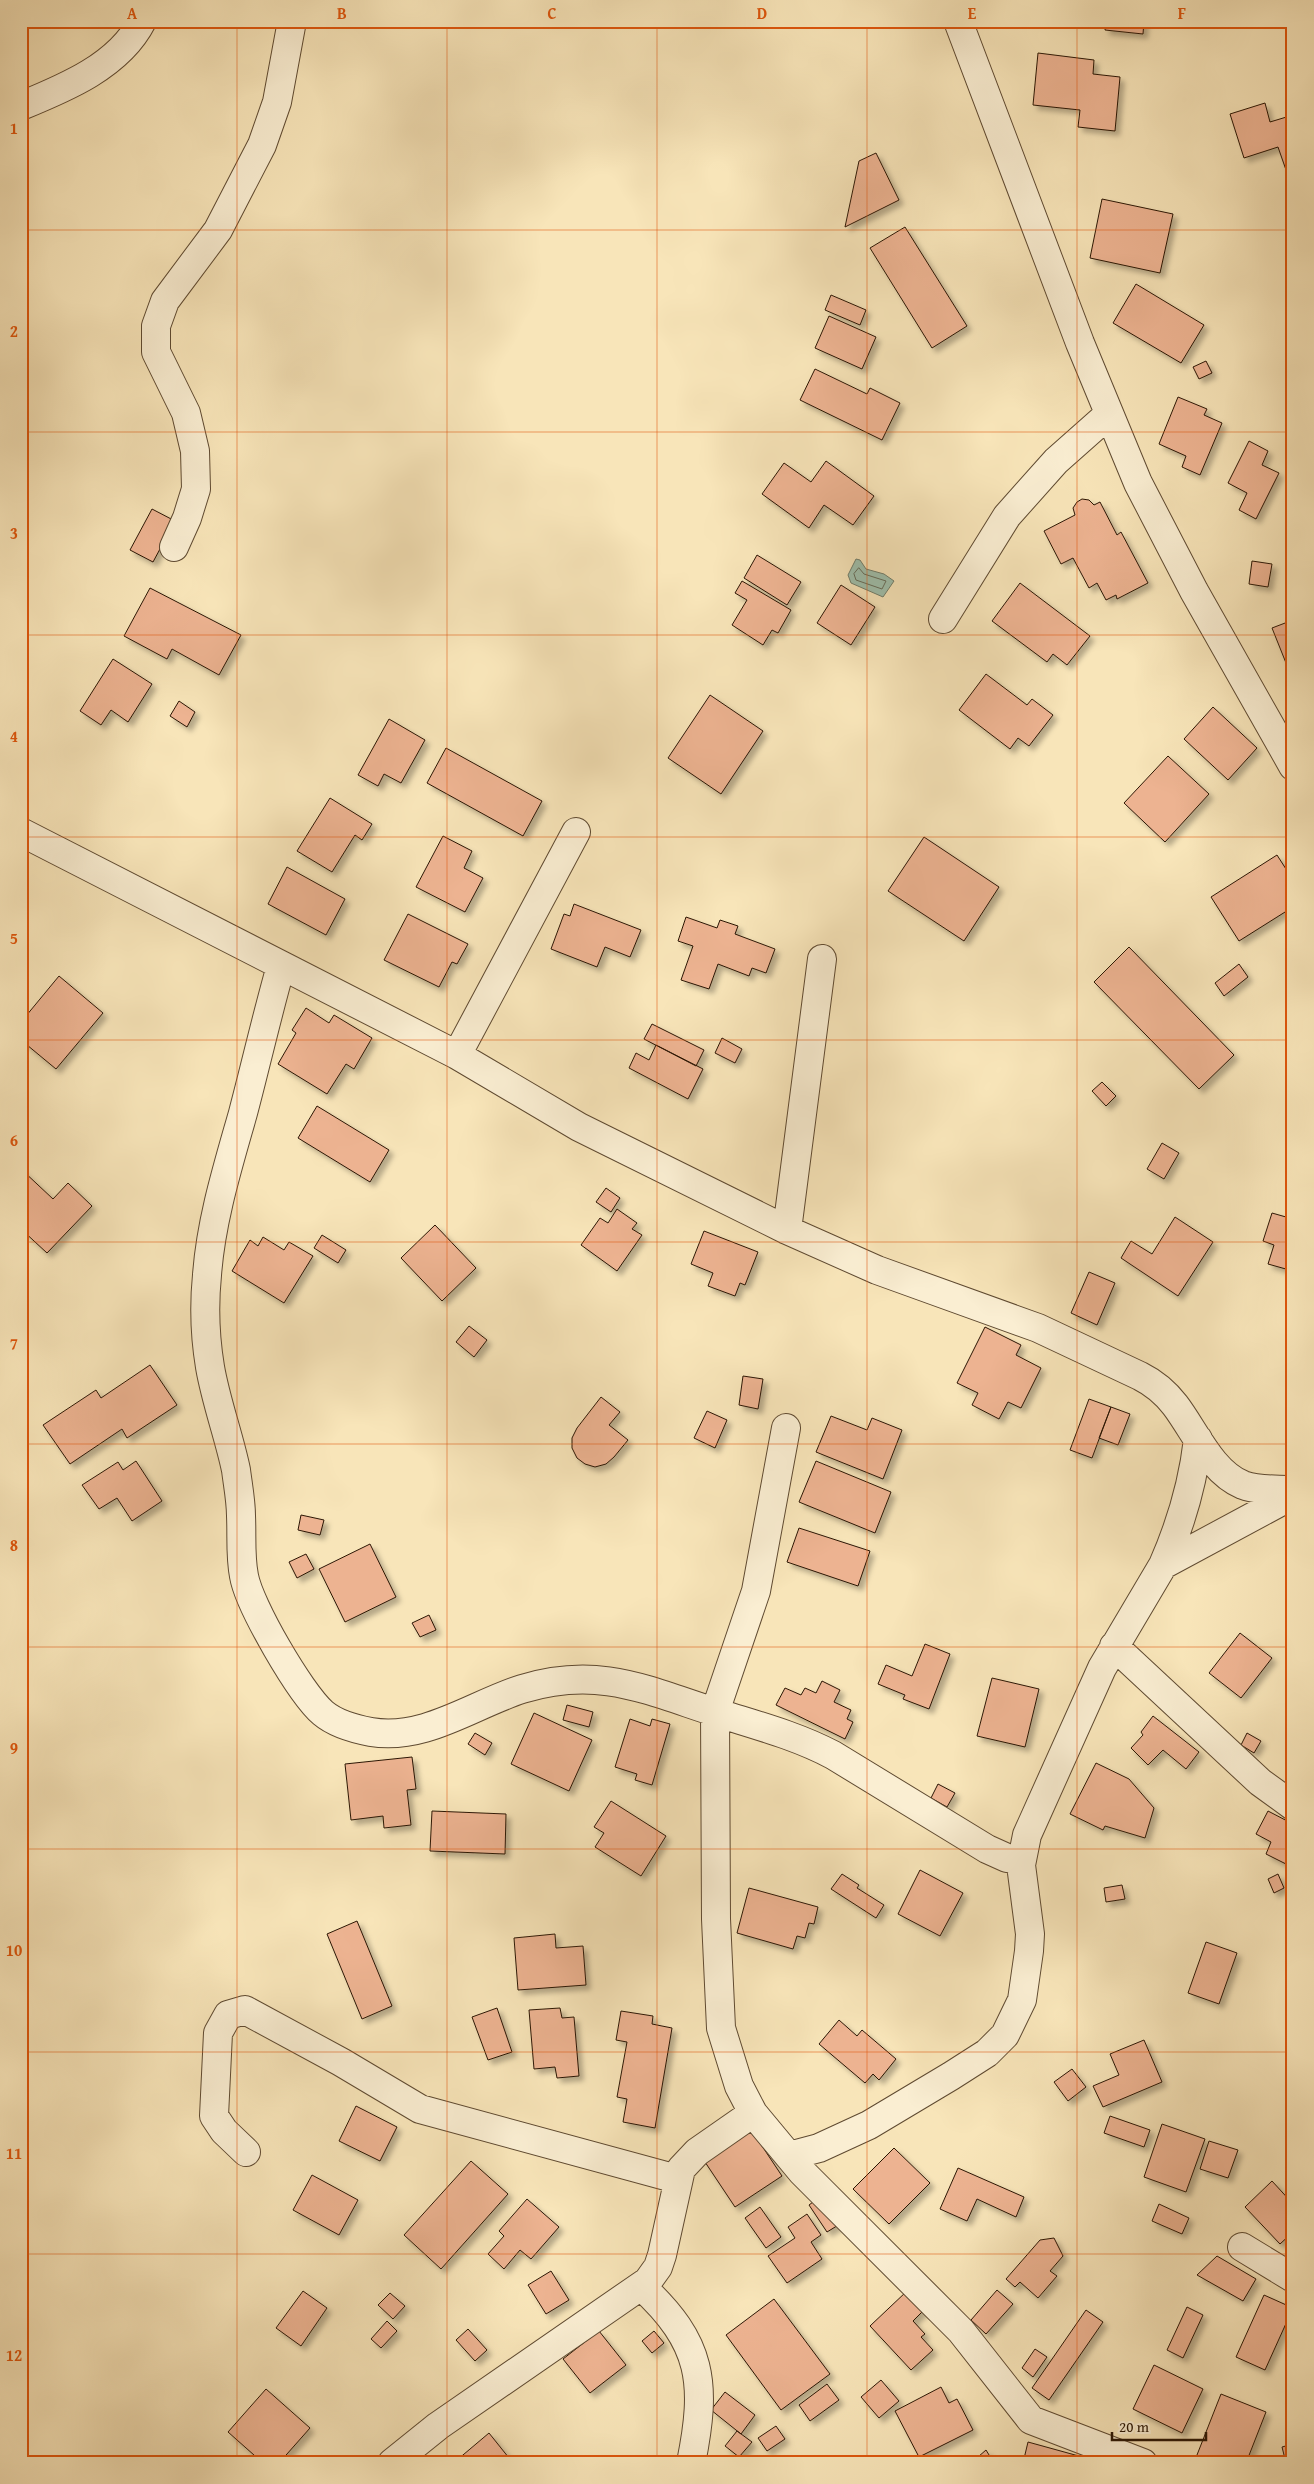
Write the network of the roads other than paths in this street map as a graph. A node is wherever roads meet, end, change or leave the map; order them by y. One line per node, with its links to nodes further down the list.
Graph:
1 (142, 21): 4 (street)
2 (292, 21): 6 (street)
3 (958, 21): 5 (street)
4 (21, 106)
5 (1108, 414): 7 (street); 8 (street)
6 (174, 547)
7 (943, 618)
8 (1293, 766)
9 (21, 832): 12 (street)
10 (576, 832): 13 (street)
11 (822, 959): 14 (street)
12 (281, 966): 13 (street); 21 (street)
13 (457, 1055): 14 (street)
14 (787, 1230): 16 (street)
15 (786, 1428): 21 (street)
16 (1198, 1439): 17 (street); 19 (street)
17 (1293, 1490)
18 (1293, 1495): 19 (street)
19 (1163, 1565): 20 (street)
20 (1114, 1646): 22 (street); 23 (street)
21 (715, 1712): 23 (street); 24 (street)
22 (1293, 1806)
23 (1021, 1859): 26 (street)
24 (753, 2113): 26 (street); 27 (street)
25 (246, 2152): 27 (street)
26 (789, 2156): 33 (street)
27 (677, 2179): 30 (street)
28 (1242, 2247): 29 (street)
29 (1293, 2278)
30 (641, 2286): 31 (street); 32 (street)
31 (392, 2463)
32 (691, 2463)
33 (1144, 2463)

